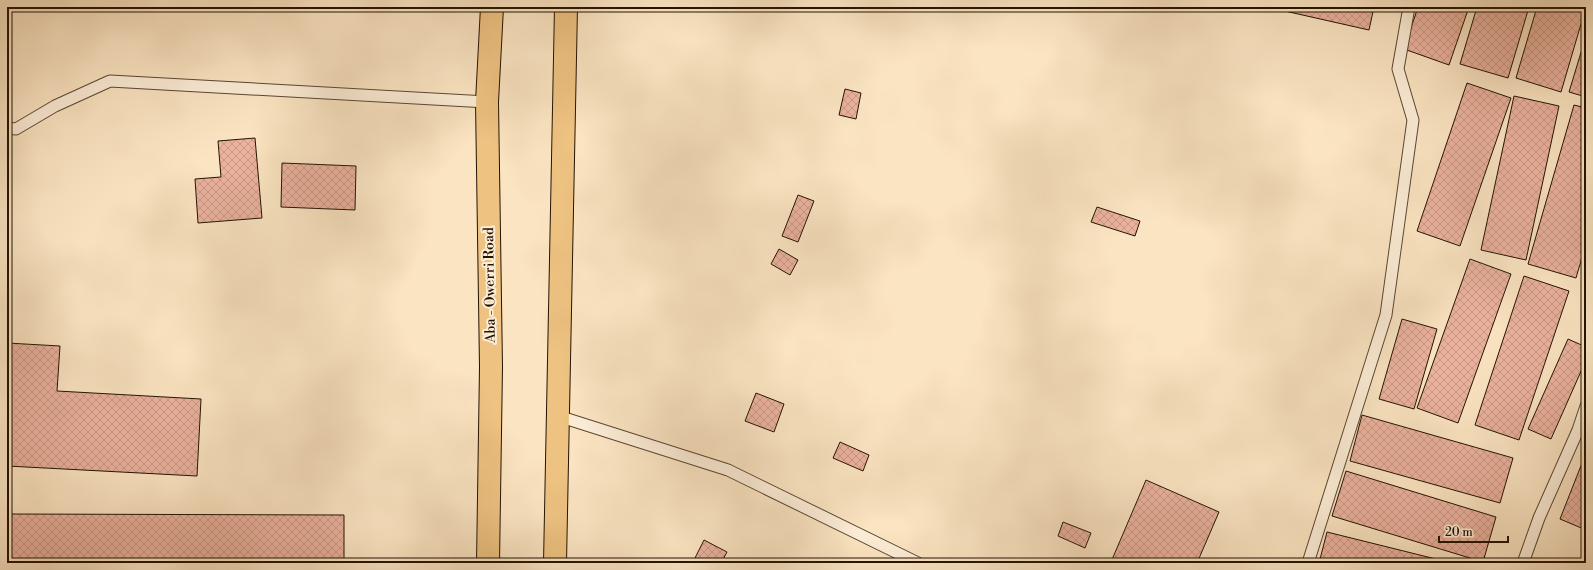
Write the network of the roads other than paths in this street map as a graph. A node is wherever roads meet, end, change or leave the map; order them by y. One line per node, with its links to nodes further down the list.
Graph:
1 (492, 7): 4 (highway, Aba - Owerri Road)
2 (566, 7): 7 (highway)
3 (1409, 7): 11 (lane)
4 (488, 102): 5 (lane); 8 (highway, Aba - Owerri Road)
5 (7, 128)
6 (1586, 406): 12 (lane)
7 (558, 416): 9 (highway); 10 (lane)
8 (488, 563)
9 (555, 563)
10 (918, 563)
11 (1308, 563)
12 (1523, 563)

